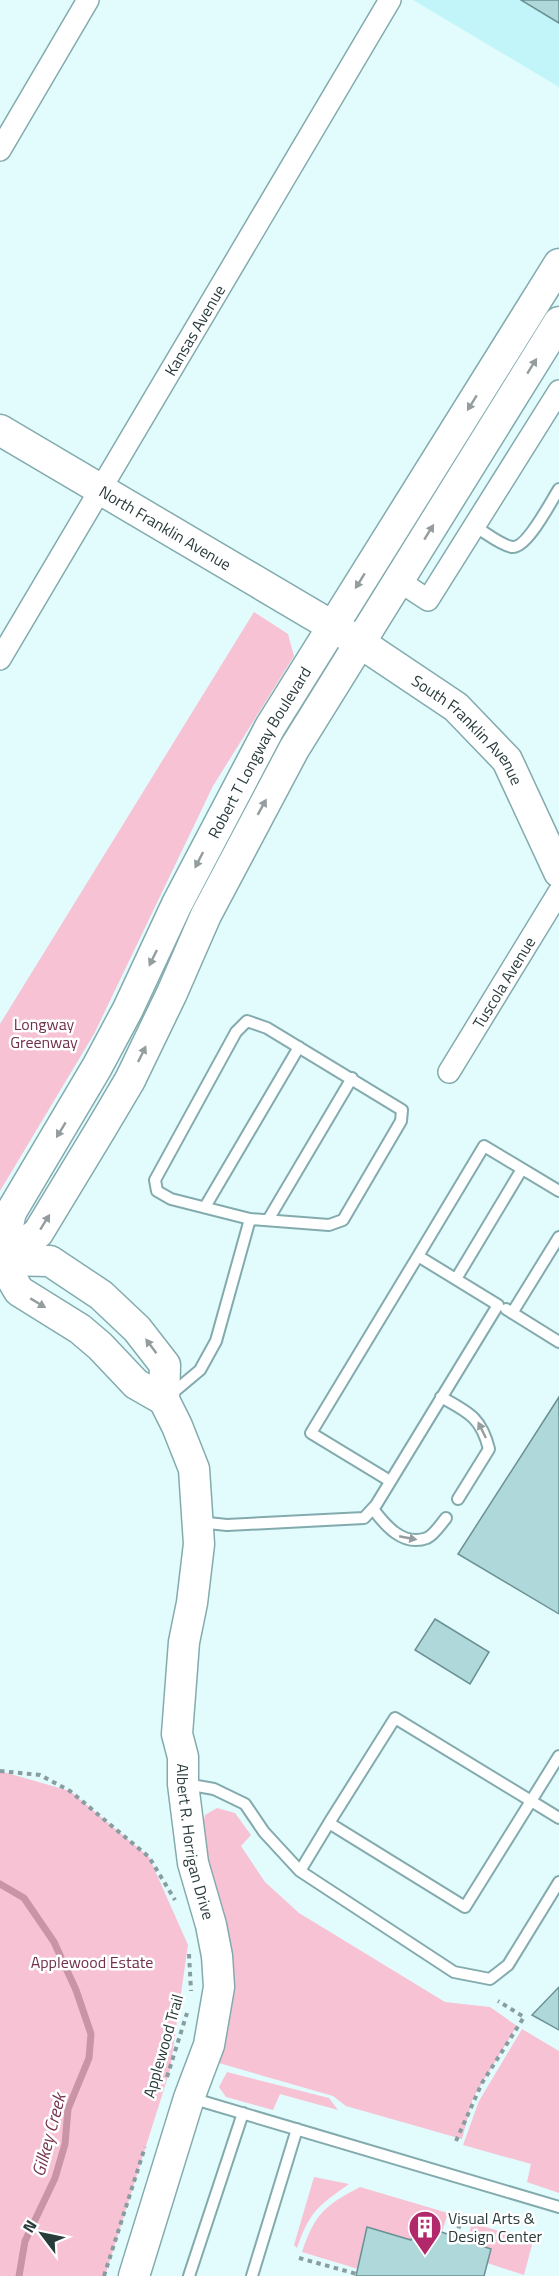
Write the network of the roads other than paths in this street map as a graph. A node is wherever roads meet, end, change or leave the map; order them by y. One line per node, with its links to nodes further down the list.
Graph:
1 (88, 0): 3 (street)
2 (390, 0): 8 (street, Kansas Avenue)
3 (0, 150)
4 (559, 264): 12 (street, Robert T Longway Boulevard, one-way to 12)
5 (559, 322): 11 (street, Robert T Longway Boulevard, one-way to 5)
6 (559, 391): 10 (street)
7 (0, 430): 8 (street, North Franklin Avenue)
8 (99, 489): 12 (street, North Franklin Avenue); 14 (street, Kansas Avenue)
9 (559, 489): 10 (lane)
10 (474, 526): 11 (street)
11 (399, 581): 13 (street, Robert T Longway Boulevard)
12 (331, 627): 13 (street, South Franklin Avenue); 27 (street, Robert T Longway Boulevard, one-way to 27)
13 (358, 642): 15 (street, South Franklin Avenue); 27 (street, Robert T Longway Boulevard, one-way to 13)
14 (0, 658)
15 (559, 872)
16 (559, 892): 18 (street, Tuscola Avenue)
17 (299, 1047): 19 (lane); 22 (lane); 22 (lane)
18 (449, 1072)
19 (352, 1078): 24 (lane); 24 (lane)
20 (522, 1169): 21 (lane); 26 (lane); 28 (lane)
21 (559, 1191)
22 (205, 1207): 23 (lane)
23 (250, 1219): 24 (lane); 33 (lane)
24 (268, 1220)
25 (559, 1237): 30 (lane)
26 (418, 1256): 28 (lane); 34 (lane)
27 (0, 1260): 33 (street, one-way to 33); 33 (street, Albert R. Horrigan Drive, one-way to 27)
28 (456, 1279): 29 (lane)
29 (498, 1305): 30 (lane); 32 (lane)
30 (512, 1313): 31 (lane)
31 (559, 1342)
32 (441, 1397): 34 (lane); 35 (lane, one-way to 32)
33 (164, 1400): 38 (street, Albert R. Horrigan Drive)
34 (390, 1481): 36 (lane)
35 (458, 1499)
36 (373, 1509): 37 (lane, one-way to 37); 38 (lane)
37 (446, 1518)
38 (198, 1522): 40 (street, Albert R. Horrigan Drive)
39 (559, 1756): 41 (lane)
40 (183, 1784): 44 (lane); 46 (street, Albert R. Horrigan Drive)
41 (531, 1802): 42 (lane); 43 (lane); 43 (lane)
42 (559, 1818)
43 (329, 1822): 44 (lane)
44 (300, 1871): 45 (lane)
45 (559, 1882)
46 (178, 2089): 47 (lane); 50 (street, Albert R. Horrigan Drive)
47 (243, 2113): 48 (lane); 51 (lane)
48 (297, 2129): 49 (lane); 52 (lane)
49 (559, 2207)
50 (134, 2276)
51 (189, 2276)
52 (252, 2276)

